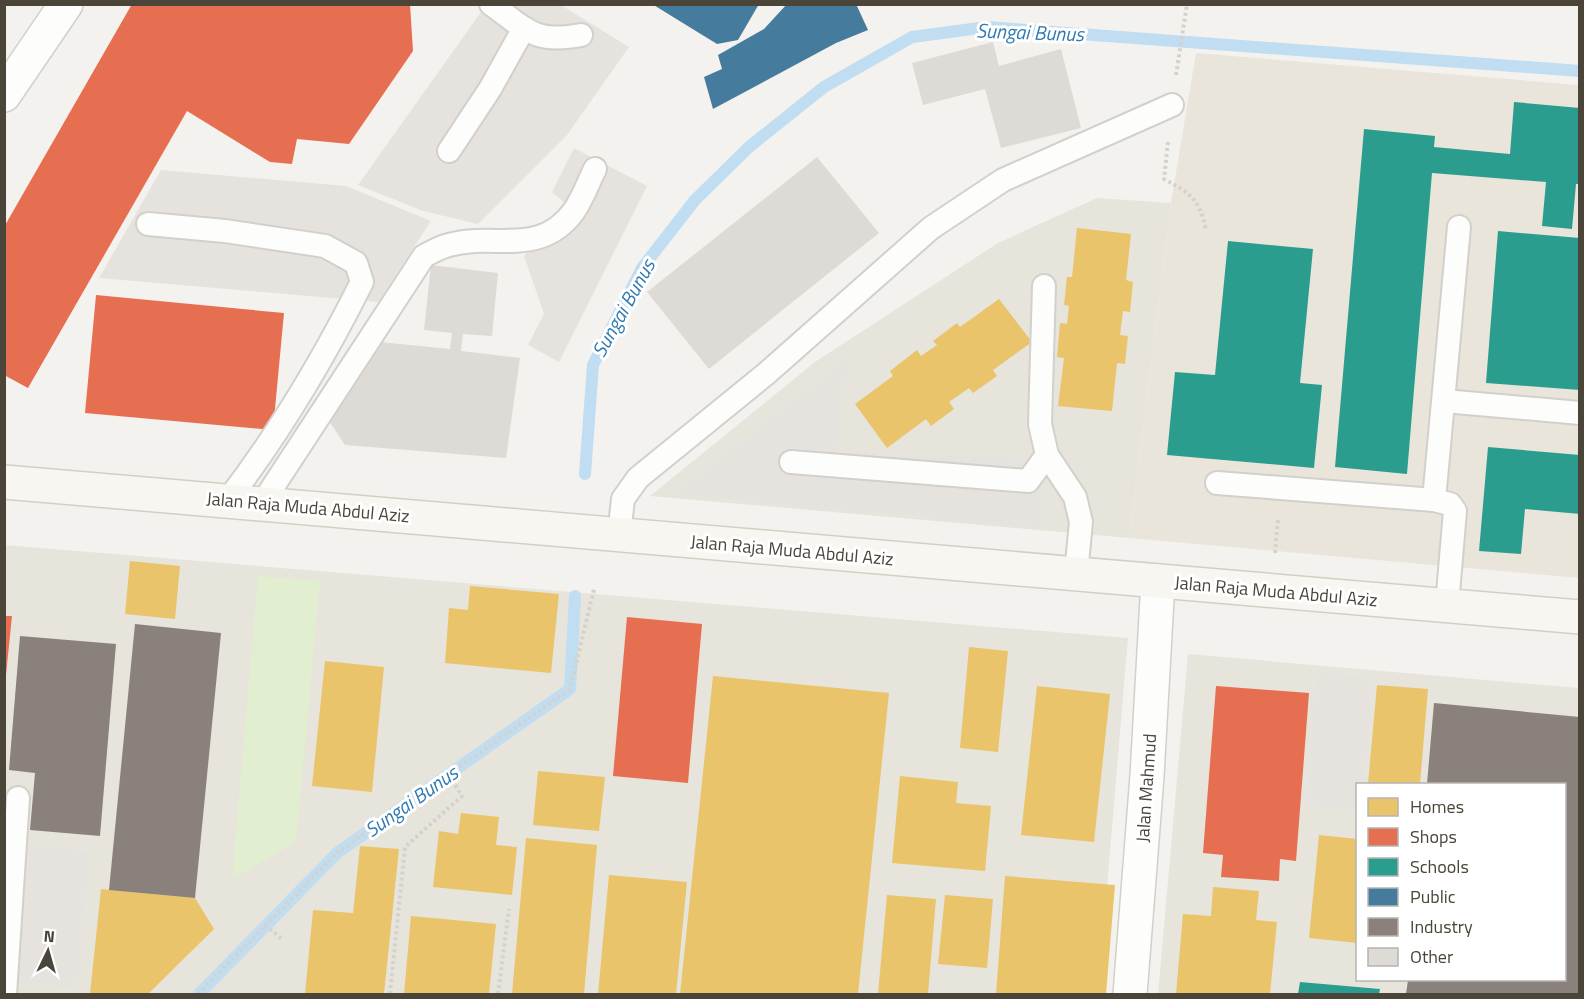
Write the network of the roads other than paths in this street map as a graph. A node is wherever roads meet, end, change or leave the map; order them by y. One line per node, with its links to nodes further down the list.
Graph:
1 (66, 4): 5 (street)
2 (491, 4): 3 (lane)
3 (524, 28): 4 (lane); 7 (lane)
4 (581, 35)
5 (4, 95)
6 (1172, 105): 21 (lane)
7 (449, 151)
8 (596, 169): 20 (lane)
9 (148, 224): 18 (lane)
10 (1460, 227): 12 (lane)
11 (1044, 286): 14 (lane)
12 (1444, 401): 13 (lane); 19 (lane)
13 (1580, 413)
14 (1047, 455): 15 (lane); 22 (lane)
15 (791, 462)
16 (4, 482): 18 (main road, Jalan Raja Muda Abdul Aziz)
17 (1217, 483): 19 (lane)
18 (228, 500): 20 (main road, Jalan Raja Muda Abdul Aziz)
19 (1434, 500): 24 (lane)
20 (263, 502): 21 (main road, Jalan Raja Muda Abdul Aziz)
21 (609, 535): 22 (main road, Jalan Raja Muda Abdul Aziz)
22 (1076, 574): 23 (main road, Jalan Raja Muda Abdul Aziz)
23 (1158, 581): 24 (main road, Jalan Raja Muda Abdul Aziz); 28 (street, Jalan Mahmud)
24 (1447, 605): 25 (main road, Jalan Raja Muda Abdul Aziz)
25 (1580, 617)
26 (18, 798): 27 (lane)
27 (5, 994)
28 (1130, 994)

